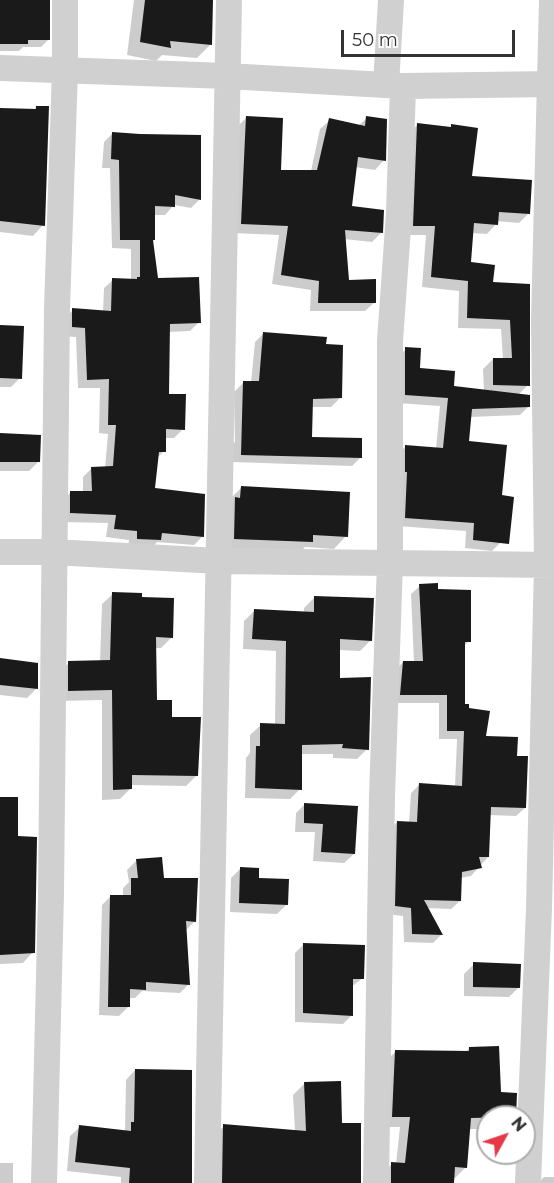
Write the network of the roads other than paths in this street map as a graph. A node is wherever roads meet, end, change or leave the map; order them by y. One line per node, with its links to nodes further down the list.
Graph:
1 (65, 0): 6 (street)
2 (229, 0): 7 (street)
3 (391, 0): 9 (street)
4 (552, 0): 8 (street)
5 (0, 68): 6 (street)
6 (65, 69): 7 (street); 11 (street)
7 (227, 76): 9 (street); 12 (street)
8 (552, 84): 9 (street); 14 (street)
9 (395, 85): 13 (street)
10 (0, 552): 11 (street)
11 (53, 552): 12 (street); 15 (street)
12 (219, 561): 13 (street); 16 (street)
13 (390, 562): 14 (street); 17 (street)
14 (551, 565): 18 (street)
15 (44, 1183)
16 (207, 1183)
17 (376, 1183)
18 (528, 1183)

